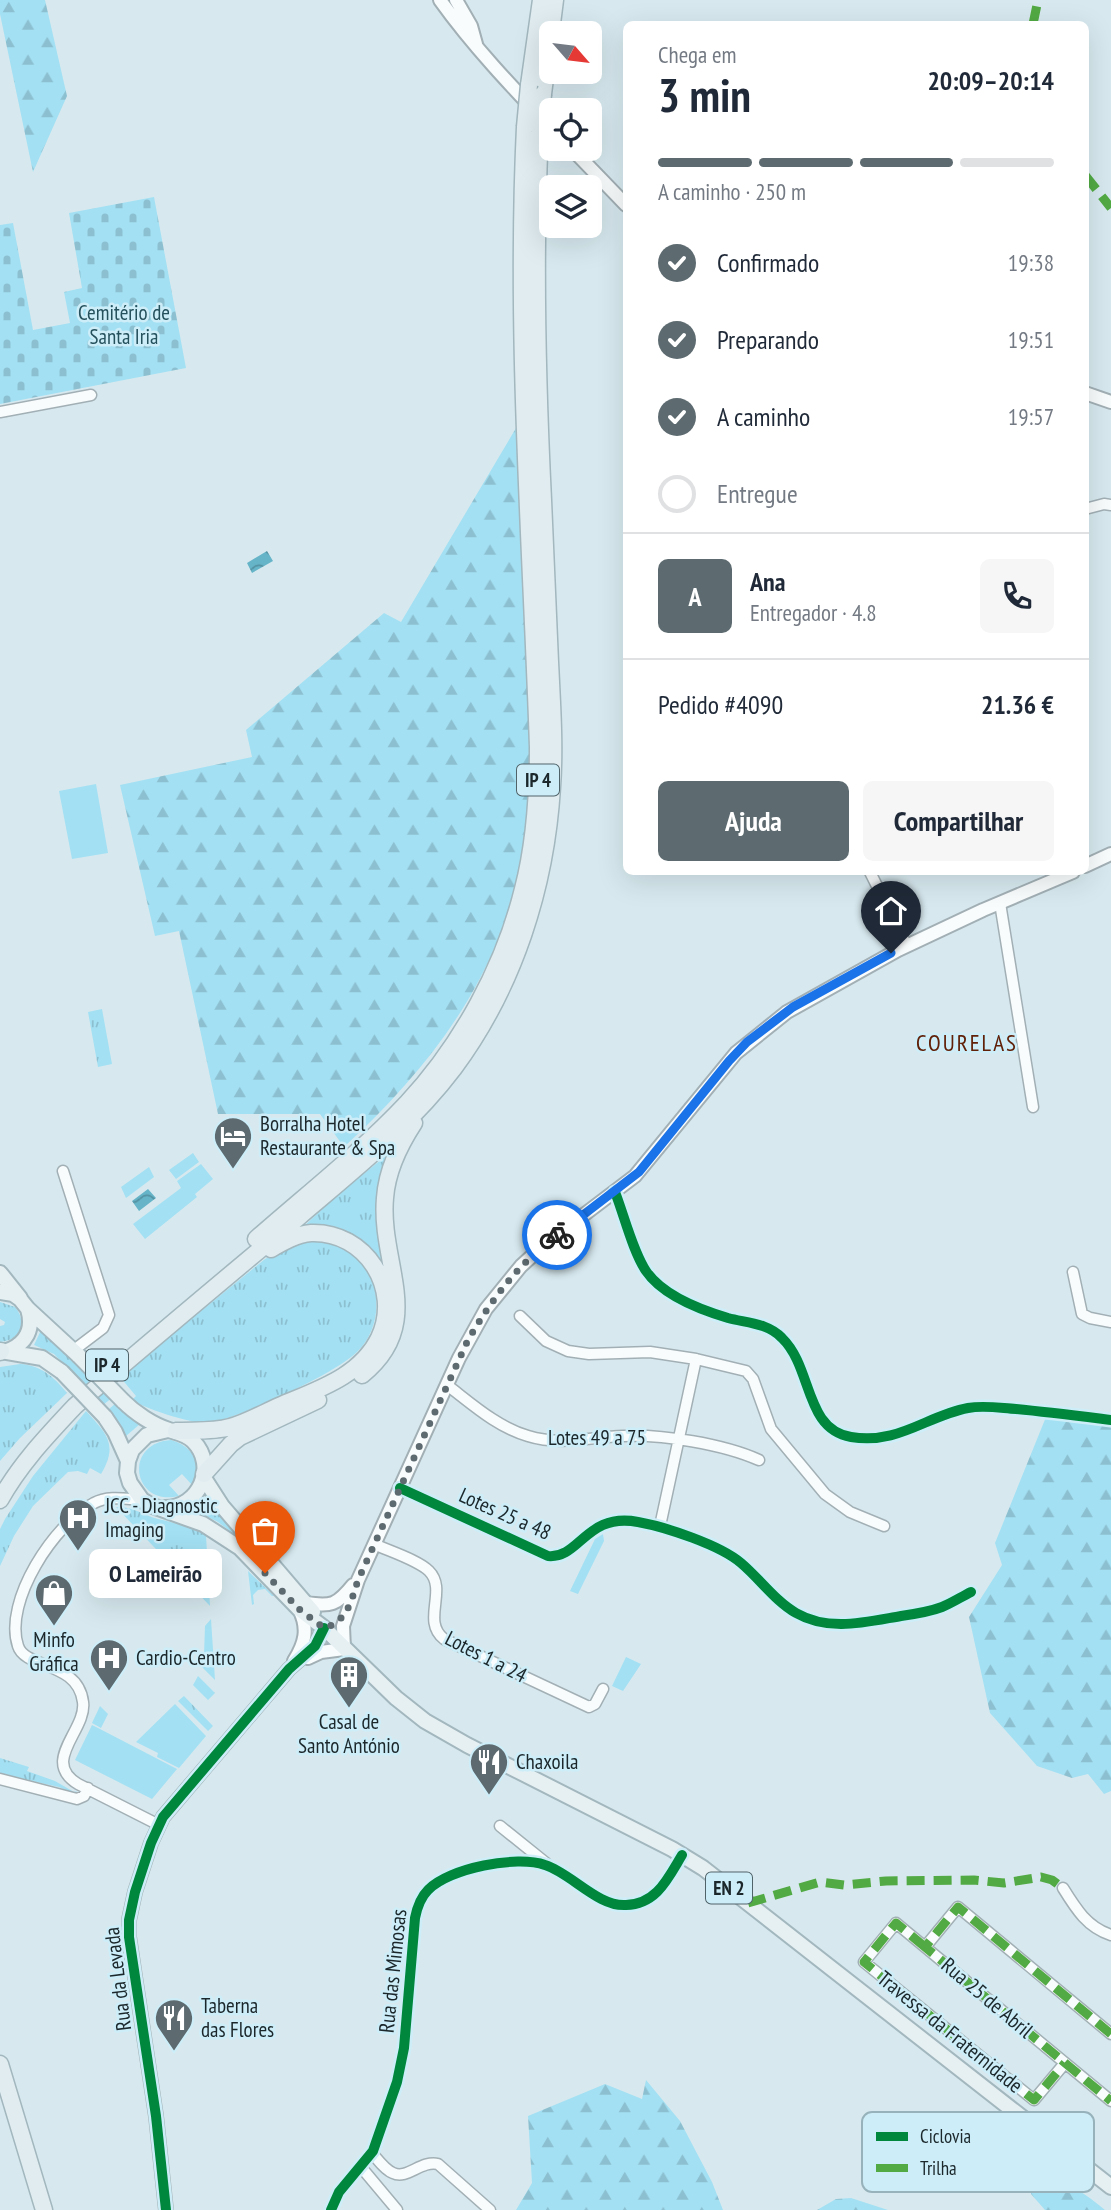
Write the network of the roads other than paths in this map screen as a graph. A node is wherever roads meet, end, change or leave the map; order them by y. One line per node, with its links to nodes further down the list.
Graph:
1 (541, 0): 4 (highway, IP 4)
2 (555, 0): 4 (highway, IP 4)
3 (445, 1): 5 (main road)
4 (536, 90): 5 (highway, IP 4, bridge)
5 (539, 129): 20 (highway, IP 4); 37 (highway, IP 4)
6 (584, 161): 7 (main road)
7 (623, 202)
8 (1089, 394): 10 (main road)
9 (91, 395): 11 (street)
10 (1111, 402)
11 (0, 412)
12 (1111, 505): 13 (street)
13 (1089, 508)
14 (1111, 855): 15 (main road)
15 (1089, 864)
16 (872, 875): 19 (street)
17 (1063, 875): 18 (main road)
18 (1000, 903): 19 (main road); 21 (street)
19 (907, 946): 23 (main road)
20 (437, 1090): 33 (highway, IP 4); 41 (highway)
21 (1033, 1107)
22 (63, 1171): 31 (street)
23 (615, 1192): 34 (main road); 35 (street)
24 (1073, 1272): 29 (street)
25 (0, 1273): 27 (main road, EN 2)
26 (0, 1292): 27 (main road, EN 2)
27 (24, 1304): 30 (main road); 31 (main road, EN 2)
28 (520, 1316): 32 (street)
29 (1111, 1322)
30 (2, 1351): 40 (main road, bridge)
31 (76, 1353): 36 (main road, EN 2, bridge)
32 (696, 1359): 38 (street); 49 (street)
33 (115, 1371): 36 (highway); 45 (highway, IP 4)
34 (447, 1385): 38 (street, Lotes 49 a 75); 44 (main road)
35 (1111, 1420)
36 (172, 1431): 40 (main road); 41 (main road, EN 2)
37 (36, 1435): 42 (highway); 43 (highway, IP 4)
38 (679, 1440): 39 (street, Lotes 49 a 75); 48 (street)
39 (759, 1460)
40 (128, 1461): 46 (main road)
41 (204, 1476): 47 (main road); 53 (main road, EN 2)
42 (0, 1479)
43 (0, 1488)
44 (400, 1488): 48 (street, Lotes 25 a 48); 50 (main road)
45 (0, 1500)
46 (142, 1500): 47 (main road, EN 2); 60 (street)
47 (160, 1507): 53 (main road, EN 2)
48 (660, 1526): 52 (street, Lotes 25 a 48)
49 (884, 1526)
50 (374, 1544): 51 (main road); 58 (street, Lotes 1 a 24)
51 (358, 1580): 53 (main road); 54 (main road)
52 (971, 1592)
53 (303, 1606): 55 (main road, EN 2); 57 (main road)
54 (348, 1610): 55 (main road); 56 (main road)
55 (324, 1628): 56 (main road, EN 2); 57 (main road)
56 (344, 1649): 57 (main road); 63 (main road, EN 2)
57 (289, 1669): 61 (main road, Rua da Levada)
58 (603, 1689)
59 (0, 1779): 60 (street)
60 (88, 1788): 61 (street)
61 (159, 1825): 80 (main road, Rua da Levada)
62 (500, 1826): 64 (street)
63 (682, 1855): 64 (street, Rua das Mimosas); 73 (main road, EN 2)
64 (549, 1866): 74 (street, Rua das Mimosas)
65 (1063, 1888): 66 (street)
66 (1111, 1935)
67 (925, 1947): 68 (street, Rua 25 de Abril); 69 (street, Rua 25 de Abril); 69 (street, Travessa da Fraternidade)
68 (1111, 2034)
69 (1065, 2063): 72 (street, Rua 25 de Abril)
70 (0, 2064): 79 (highway)
71 (0, 2096): 78 (highway)
72 (1111, 2101)
73 (1015, 2112)
74 (372, 2153): 75 (street, Rua das Mimosas); 83 (street)
75 (361, 2168): 81 (street, Rua das Mimosas); 82 (street)
76 (1094, 2174): 77 (main road, EN 2)
77 (1111, 2187)
78 (33, 2210)
79 (44, 2210)
80 (166, 2210)
81 (331, 2210)
82 (397, 2210)
83 (490, 2210)

